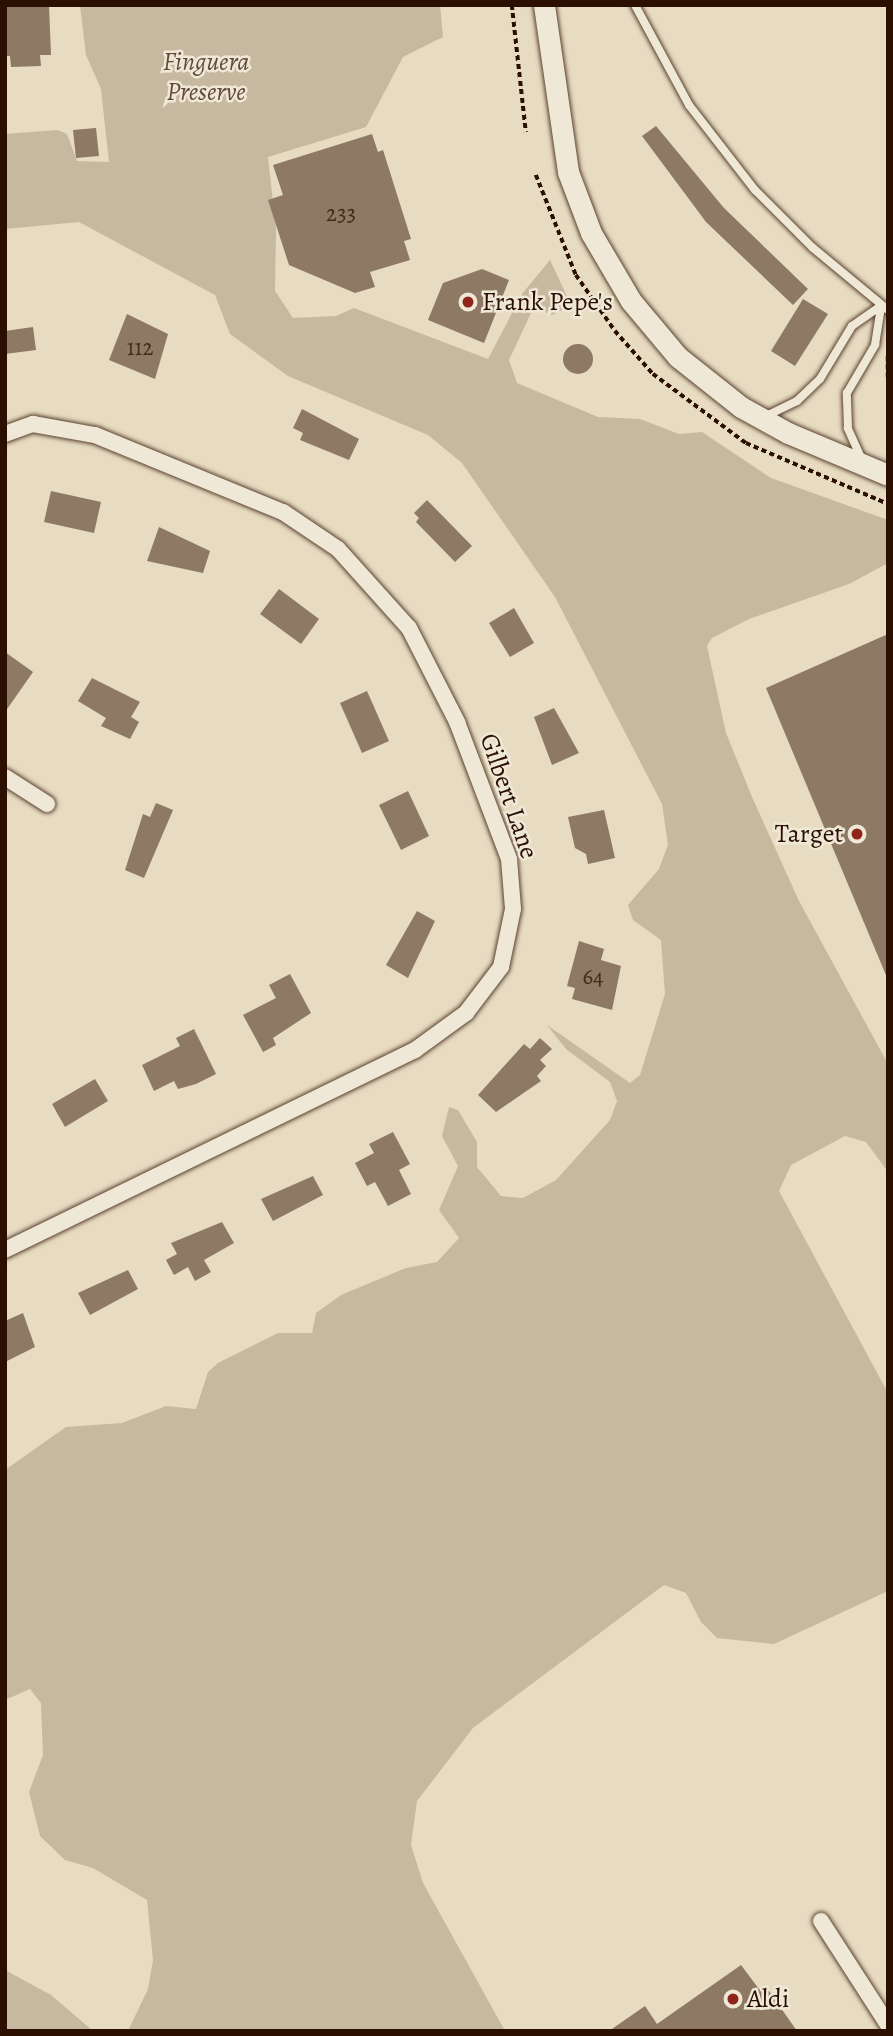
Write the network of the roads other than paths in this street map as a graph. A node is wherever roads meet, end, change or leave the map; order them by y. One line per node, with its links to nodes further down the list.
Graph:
1 (544, 5): 4 (street)
2 (635, 5): 3 (lane)
3 (884, 308): 4 (lane); 6 (lane)
4 (760, 419): 6 (street)
5 (5, 433): 10 (street, Gilbert Lane)
6 (864, 466): 7 (street)
7 (888, 475)
8 (5, 777): 9 (street)
9 (47, 804)
10 (5, 1250)
11 (821, 1921): 12 (street)
12 (888, 2025)

